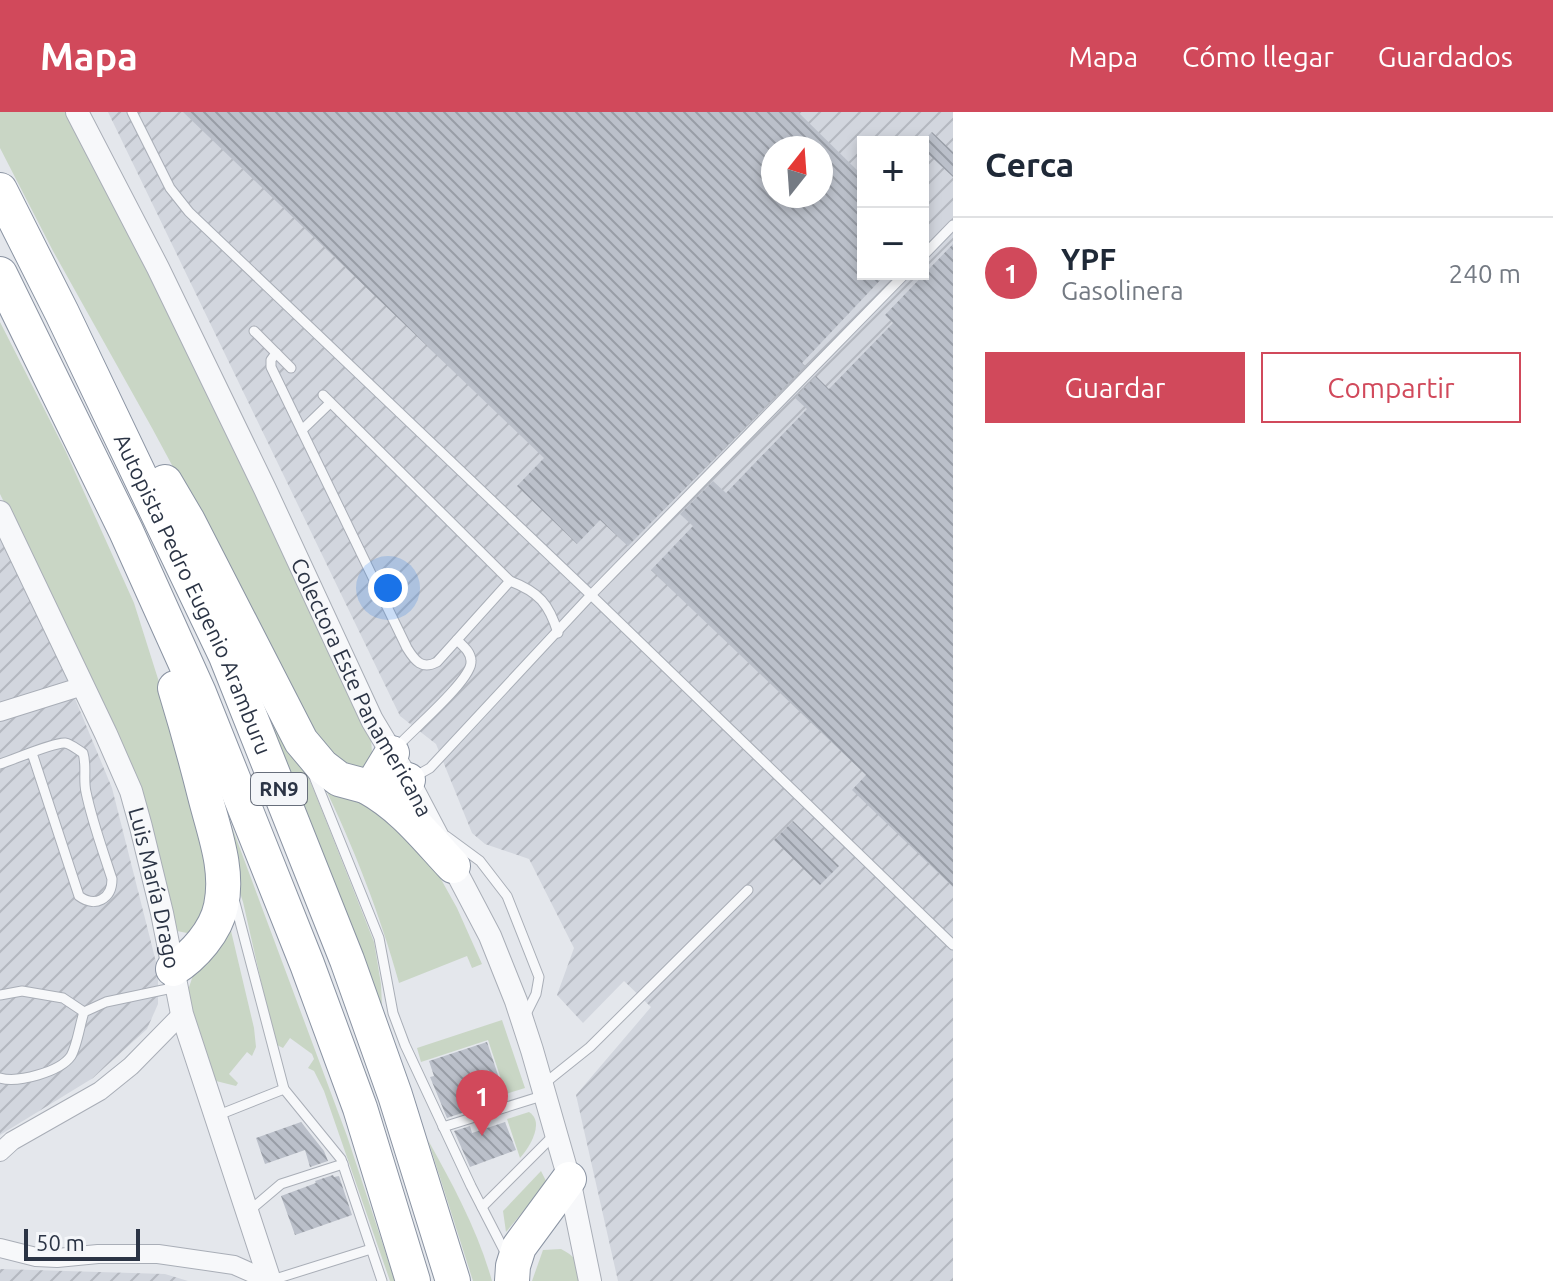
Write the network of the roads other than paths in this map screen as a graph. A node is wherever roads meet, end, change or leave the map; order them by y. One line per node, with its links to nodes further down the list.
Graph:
1 (77, 112): 24 (street, Colectora Este Panamericana)
2 (132, 112): 16 (lane)
3 (0, 190): 8 (highway, Autopista Pedro Eugenio Aramburu / RN9)
4 (953, 225): 5 (lane)
5 (929, 250)
6 (0, 274): 14 (highway, Autopista Pedro Eugenio Aramburu / RN9)
7 (899, 280): 16 (lane)
8 (62, 313): 21 (highway); 53 (highway, Autopista Pedro Eugenio Aramburu / RN9)
9 (254, 331): 10 (lane)
10 (276, 353): 11 (lane); 12 (lane)
11 (291, 368)
12 (302, 430): 15 (lane); 18 (lane)
13 (0, 512): 19 (street, Luis María Drago)
14 (126, 531): 27 (highway); 52 (highway, Autopista Pedro Eugenio Aramburu / RN9)
15 (510, 581): 17 (lane); 18 (lane)
16 (591, 595): 17 (lane); 30 (lane)
17 (558, 633): 24 (lane)
18 (457, 640): 24 (lane)
19 (83, 686): 20 (street); 31 (street, Luis María Drago)
20 (0, 712)
21 (301, 741): 25 (highway); 40 (lane)
22 (32, 753): 22 (lane); 23 (lane)
23 (0, 764)
24 (400, 767): 25 (highway); 26 (street, Colectora Este Panamericana)
25 (367, 787): 28 (highway)
26 (434, 827): 28 (street, Colectora Este Panamericana); 35 (lane)
27 (223, 866): 31 (highway); 37 (lane)
28 (453, 866): 35 (street, Colectora Este Panamericana)
29 (748, 890): 38 (lane)
30 (953, 945)
31 (175, 978): 33 (lane); 34 (street, Luis María Drago)
32 (0, 995): 33 (lane)
33 (84, 1012): 36 (lane)
34 (182, 1014): 39 (street, Luis María Drago); 42 (street)
35 (523, 1021): 38 (street, Colectora Este Panamericana)
36 (0, 1078)
37 (284, 1089): 39 (lane); 43 (lane)
38 (543, 1090): 40 (lane); 41 (street, Colectora Este Panamericana)
39 (216, 1116): 46 (street, Luis María Drago)
40 (443, 1127): 45 (lane)
41 (555, 1133): 44 (street, Colectora Este Panamericana); 45 (lane)
42 (0, 1152)
43 (343, 1164): 46 (lane); 48 (lane)
44 (569, 1179): 49 (highway); 54 (street, Colectora Este Panamericana)
45 (482, 1207): 49 (lane)
46 (247, 1213): 50 (street, Luis María Drago)
47 (2, 1246): 50 (street)
48 (371, 1249): 50 (lane); 51 (lane)
49 (512, 1273)
50 (270, 1281)
51 (382, 1281)
52 (413, 1281)
53 (453, 1281)
54 (590, 1281)

